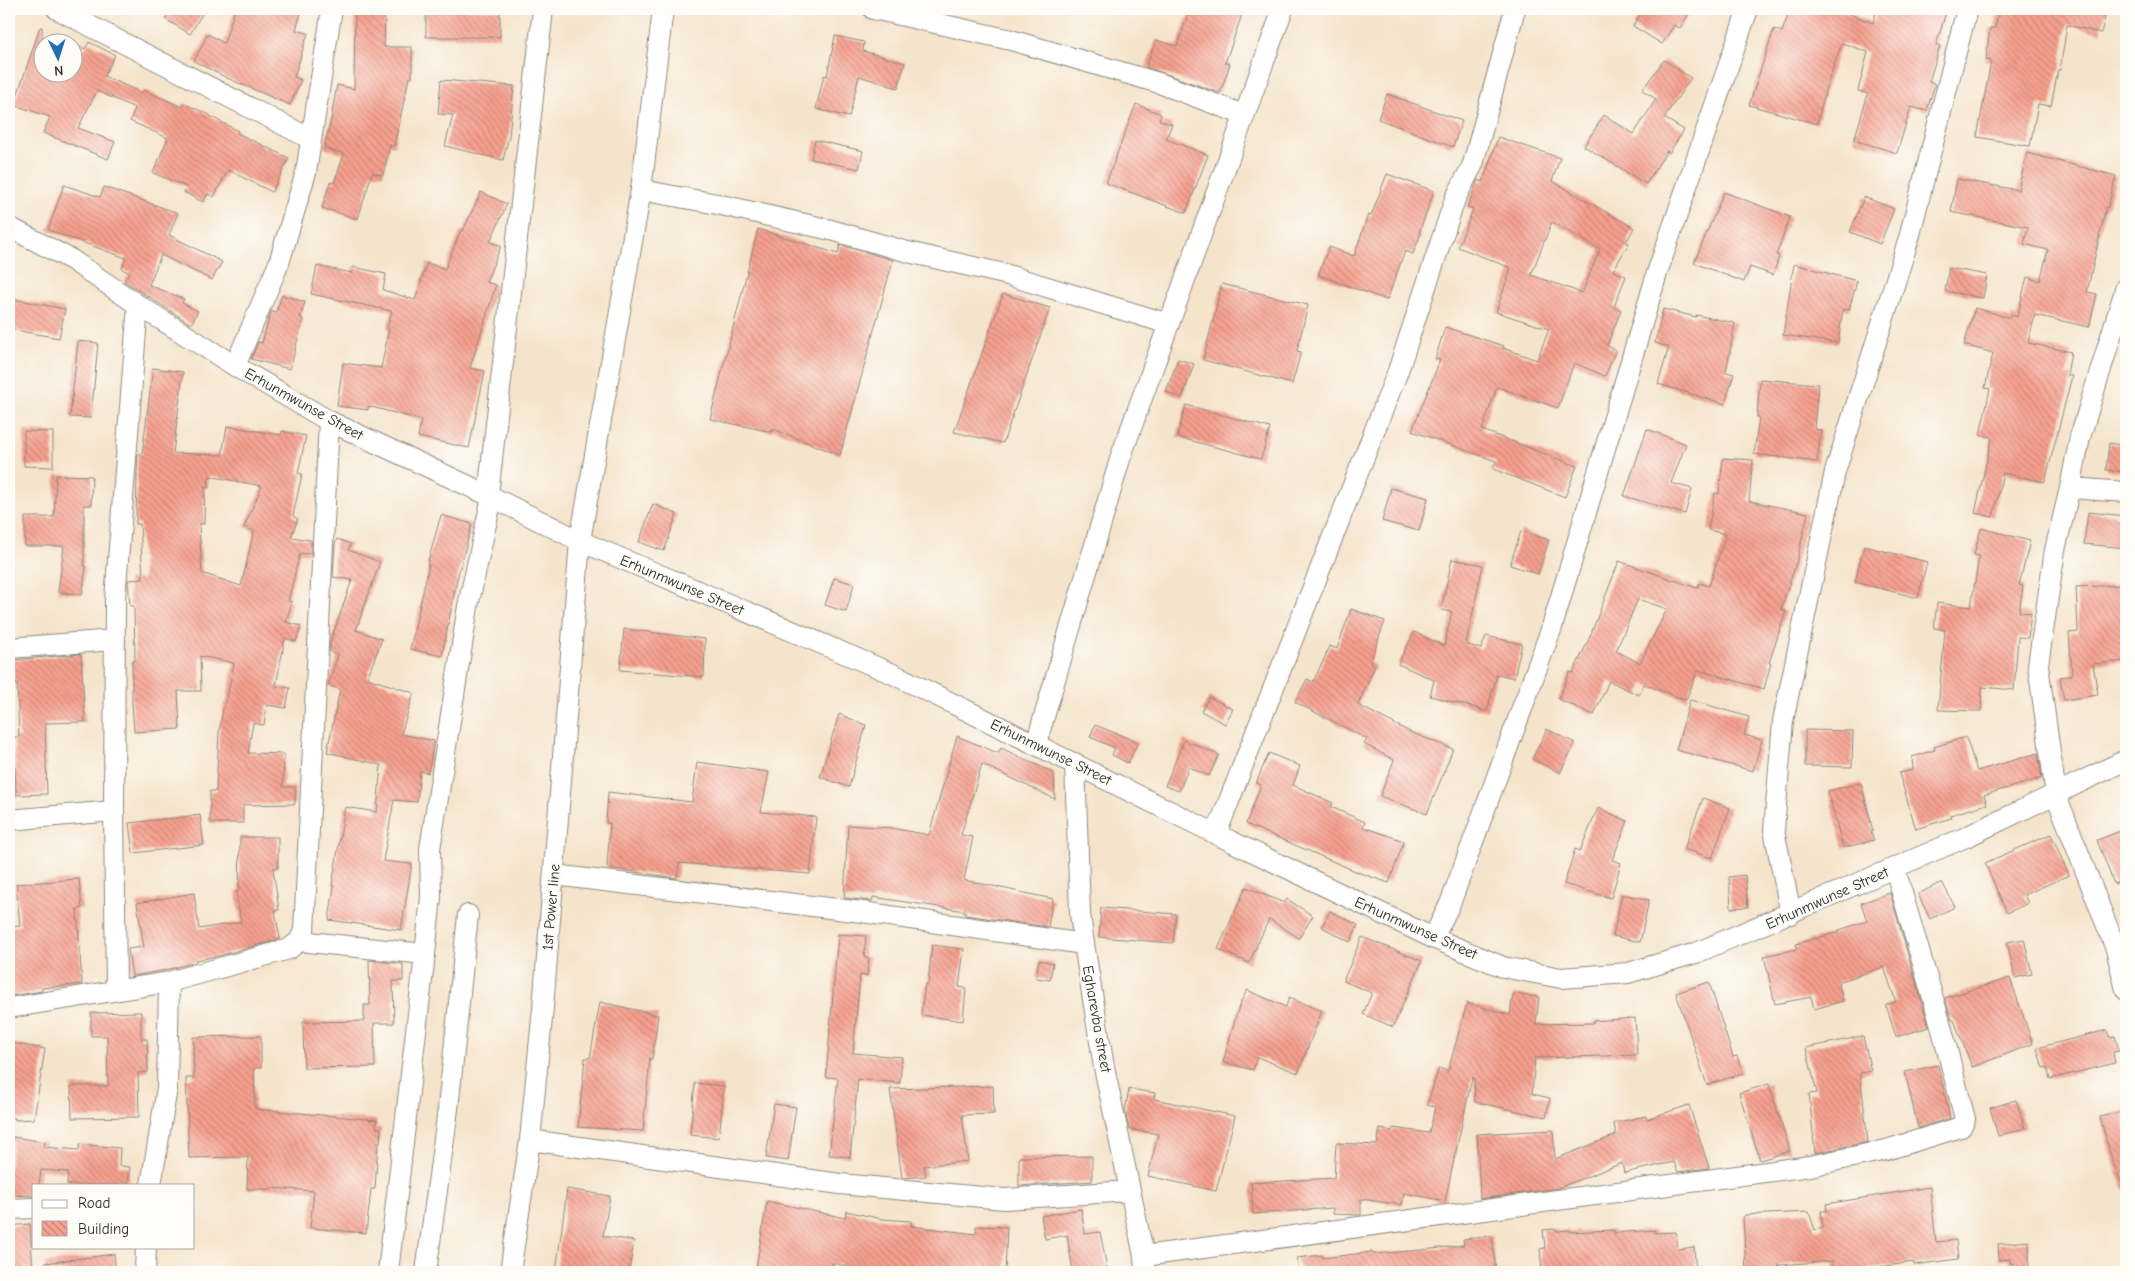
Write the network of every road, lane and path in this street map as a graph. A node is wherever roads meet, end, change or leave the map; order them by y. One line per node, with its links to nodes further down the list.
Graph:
1 (57, 9): 11 (street)
2 (332, 9): 11 (street)
3 (543, 9): 21 (street)
4 (663, 9): 12 (street, 1st Power line)
5 (873, 9): 10 (street)
6 (1283, 9): 10 (street)
7 (1515, 9): 31 (street)
8 (1748, 9): 36 (street)
9 (1967, 9): 34 (street)
10 (1244, 114): 16 (street)
11 (311, 139): 17 (street)
12 (641, 190): 16 (street); 22 (street, 1st Power line)
13 (9, 227): 15 (street, Erhunmwunse Street)
14 (2126, 287): 19 (street)
15 (138, 305): 17 (street, Erhunmwunse Street); 23 (street)
16 (1169, 324): 25 (street)
17 (235, 366): 18 (street, Erhunmwunse Street)
18 (329, 421): 21 (street, Erhunmwunse Street); 37 (street)
19 (2070, 488): 20 (street); 28 (street)
20 (2126, 492)
21 (490, 496): 22 (street, Erhunmwunse Street); 39 (street)
22 (580, 541): 25 (street, Erhunmwunse Street); 33 (street, 1st Power line)
23 (115, 640): 24 (street); 29 (street)
24 (9, 648)
25 (1036, 744): 27 (street, Erhunmwunse Street)
26 (2126, 760): 28 (street, Erhunmwunse Street)
27 (1075, 763): 31 (street, Erhunmwunse Street); 38 (street, Egharevba street)
28 (2056, 795): 32 (street, Erhunmwunse Street); 42 (street)
29 (114, 811): 30 (street); 41 (street)
30 (9, 820)
31 (1216, 834): 36 (street, Erhunmwunse Street)
32 (1895, 868): 34 (street, Erhunmwunse Street); 50 (street)
33 (554, 875): 38 (street); 44 (street, 1st Power line)
34 (1791, 914): 36 (street, Erhunmwunse Street)
35 (468, 915): 53 (street)
36 (1434, 938)
37 (299, 941): 39 (street); 40 (street)
38 (1084, 944): 46 (street, Egharevba street)
39 (425, 954): 52 (street)
40 (169, 982): 41 (street); 45 (street)
41 (116, 989): 43 (street)
42 (2126, 990)
43 (9, 1008)
44 (530, 1140): 46 (street); 54 (street, 1st Power line)
45 (151, 1184)
46 (1130, 1191): 50 (street, Egharevba street)
47 (32, 1208): 48 (street)
48 (9, 1209)
49 (146, 1248): 51 (street)
50 (1144, 1264)
51 (145, 1272)
52 (388, 1272)
53 (426, 1272)
54 (510, 1272)

